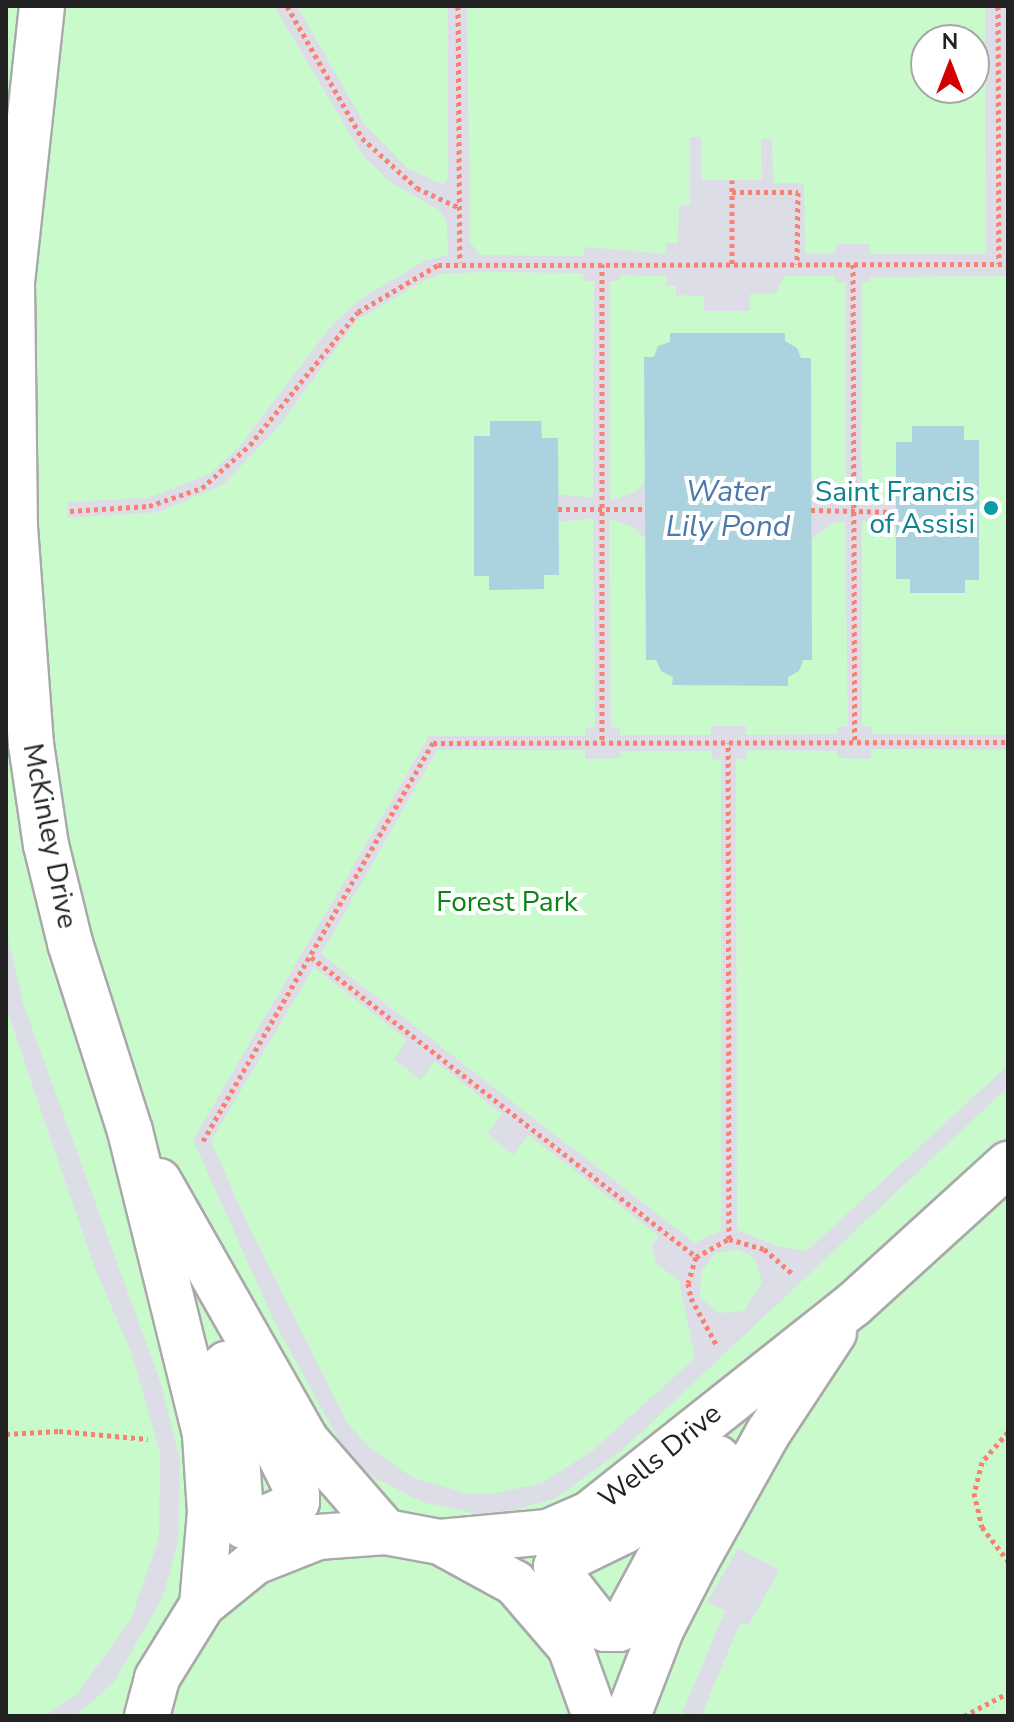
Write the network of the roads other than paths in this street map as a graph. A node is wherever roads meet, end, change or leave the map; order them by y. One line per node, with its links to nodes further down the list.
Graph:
1 (42, 6): 2 (street, McKinley Drive)
2 (130, 1131): 5 (street, McKinley Drive); 7 (street, McKinley Drive)
3 (1008, 1164): 4 (street, Wells Drive)
4 (853, 1305): 6 (street, Wells Drive); 11 (street, Wells Drive)
5 (386, 1532): 6 (street); 7 (street)
6 (440, 1542): 10 (street)
7 (202, 1605): 8 (street)
8 (152, 1697): 9 (street)
9 (124, 1716)
10 (595, 1716)
11 (628, 1716)

